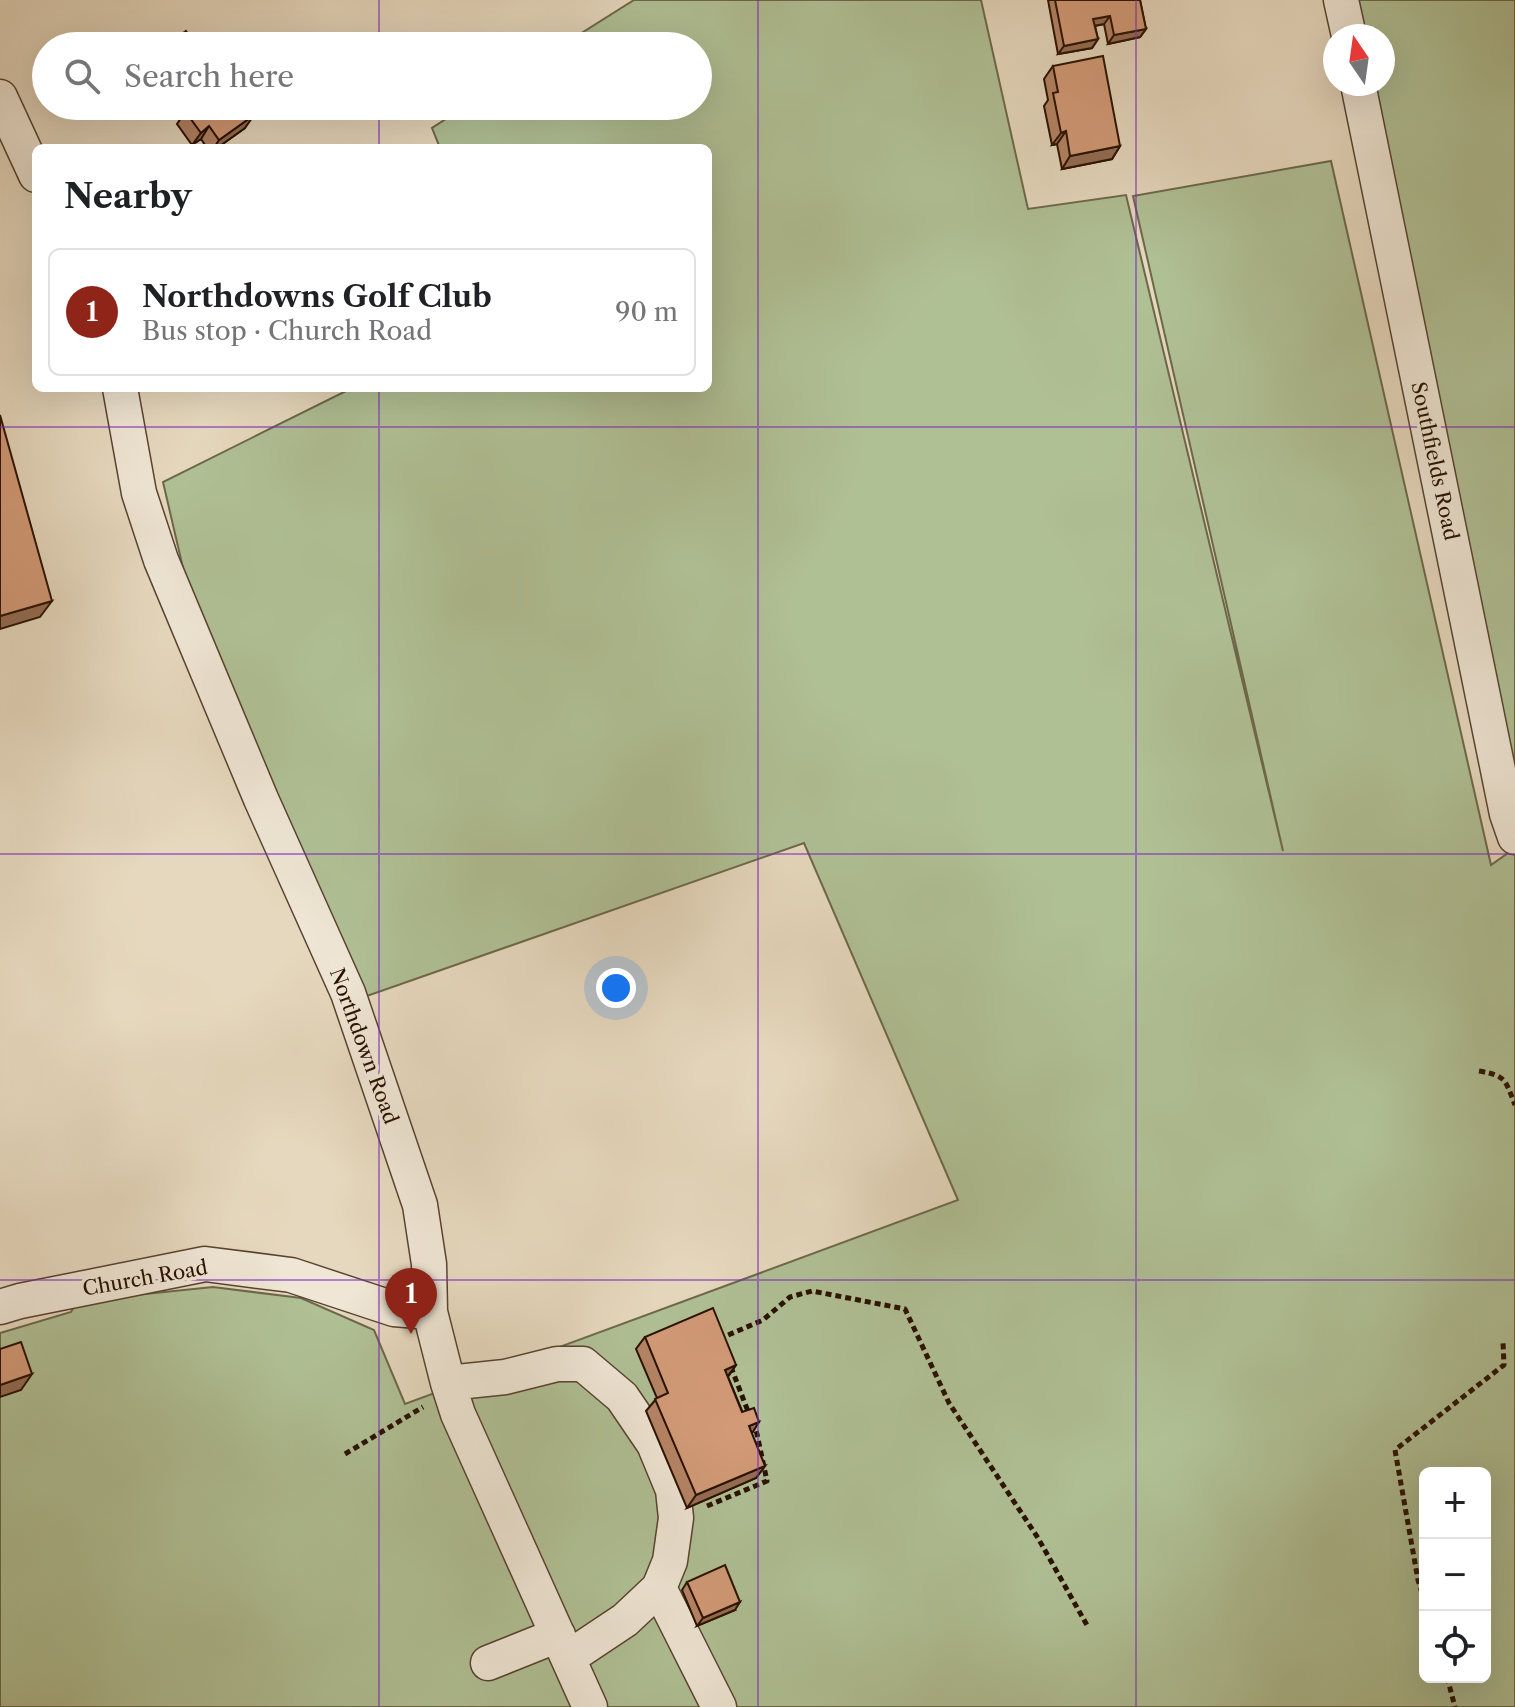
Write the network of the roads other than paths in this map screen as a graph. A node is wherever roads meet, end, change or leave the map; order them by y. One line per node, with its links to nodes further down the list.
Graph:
1 (1341, 0): 2 (street)
2 (1346, 24)
3 (1360, 96): 7 (street, Southfields Road)
4 (0, 97): 5 (street)
5 (32, 166)
6 (121, 392): 9 (street, Northdown Road)
7 (1515, 837)
8 (0, 1307): 9 (street, Church Road)
9 (430, 1312): 10 (street, Northdown Road)
10 (450, 1389): 11 (street); 12 (street, Northdown Road)
11 (659, 1588): 12 (street); 15 (street)
12 (563, 1646): 13 (street); 14 (street, Northdown Road)
13 (488, 1663)
14 (590, 1707)
15 (719, 1707)

